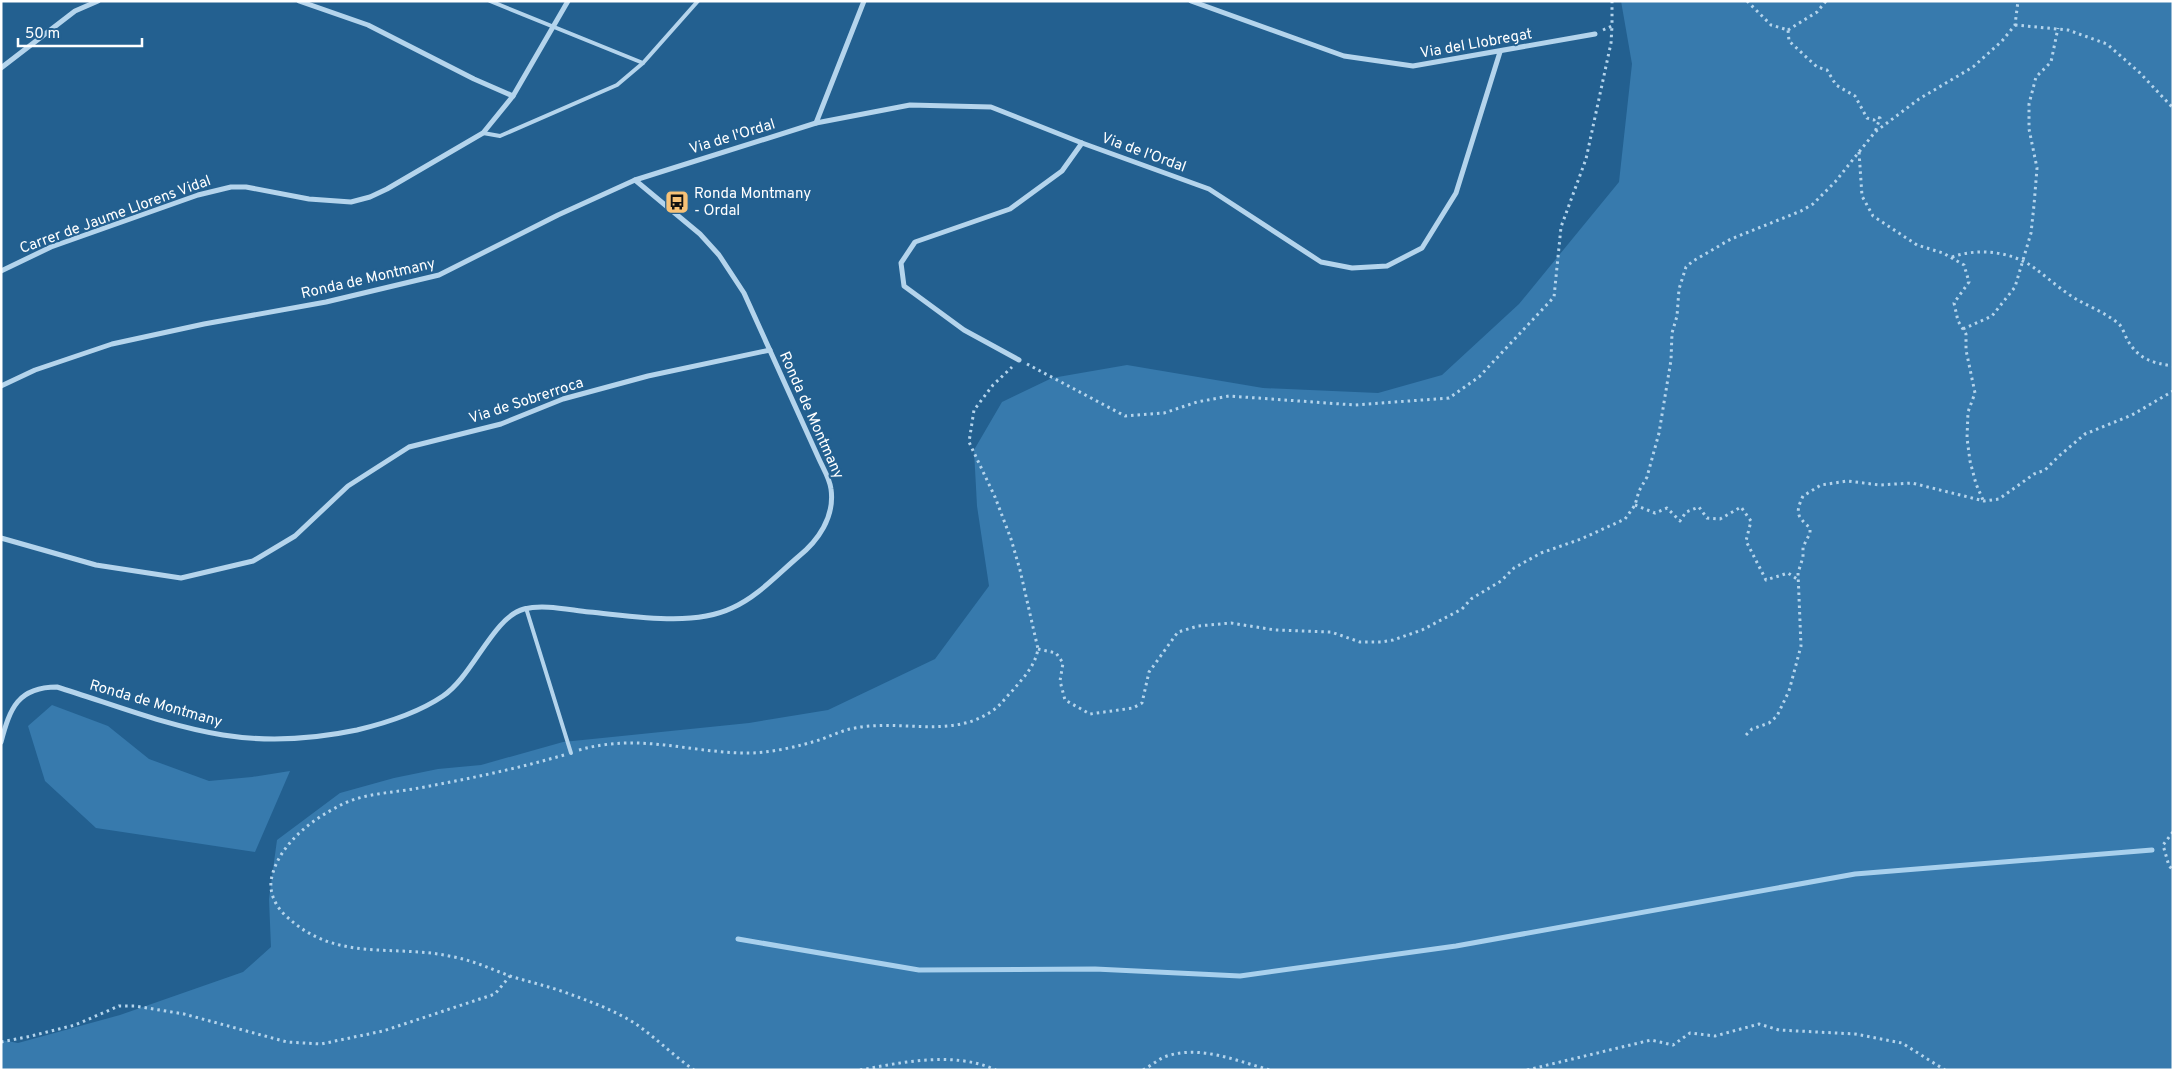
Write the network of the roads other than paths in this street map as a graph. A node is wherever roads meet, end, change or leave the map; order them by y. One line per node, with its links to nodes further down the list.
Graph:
1 (98, 1): 12 (street)
2 (300, 1): 13 (street)
3 (490, 1): 8 (lane)
4 (568, 1): 8 (street, Carrer de Jaume Llorens Vidal)
5 (698, 1): 11 (lane)
6 (864, 1): 14 (street)
7 (1191, 1): 10 (street, Via del Llobregat)
8 (552, 28): 11 (lane); 13 (street, Carrer de Jaume Llorens Vidal)
9 (1594, 34): 10 (street, Via del Llobregat)
10 (1500, 52): 16 (street, Via de l'Ordal)
11 (643, 63): 15 (lane)
12 (1, 68)
13 (513, 96): 15 (street, Carrer de Jaume Llorens Vidal)
14 (816, 123): 16 (street, Via de l'Ordal); 17 (street, Via de l'Ordal)
15 (483, 133): 18 (street, Carrer de Jaume Llorens Vidal)
16 (1082, 144): 20 (street)
17 (635, 180): 19 (street, Ronda de Montmany); 21 (street, Ronda de Montmany)
18 (1, 271)
19 (770, 350): 22 (street, Via de Sobrerroca); 23 (street, Ronda de Montmany)
20 (1019, 360)
21 (1, 386)
22 (1, 538)
23 (526, 608): 24 (street, Ronda de Montmany); 25 (lane)
24 (1, 742)
25 (571, 753)

